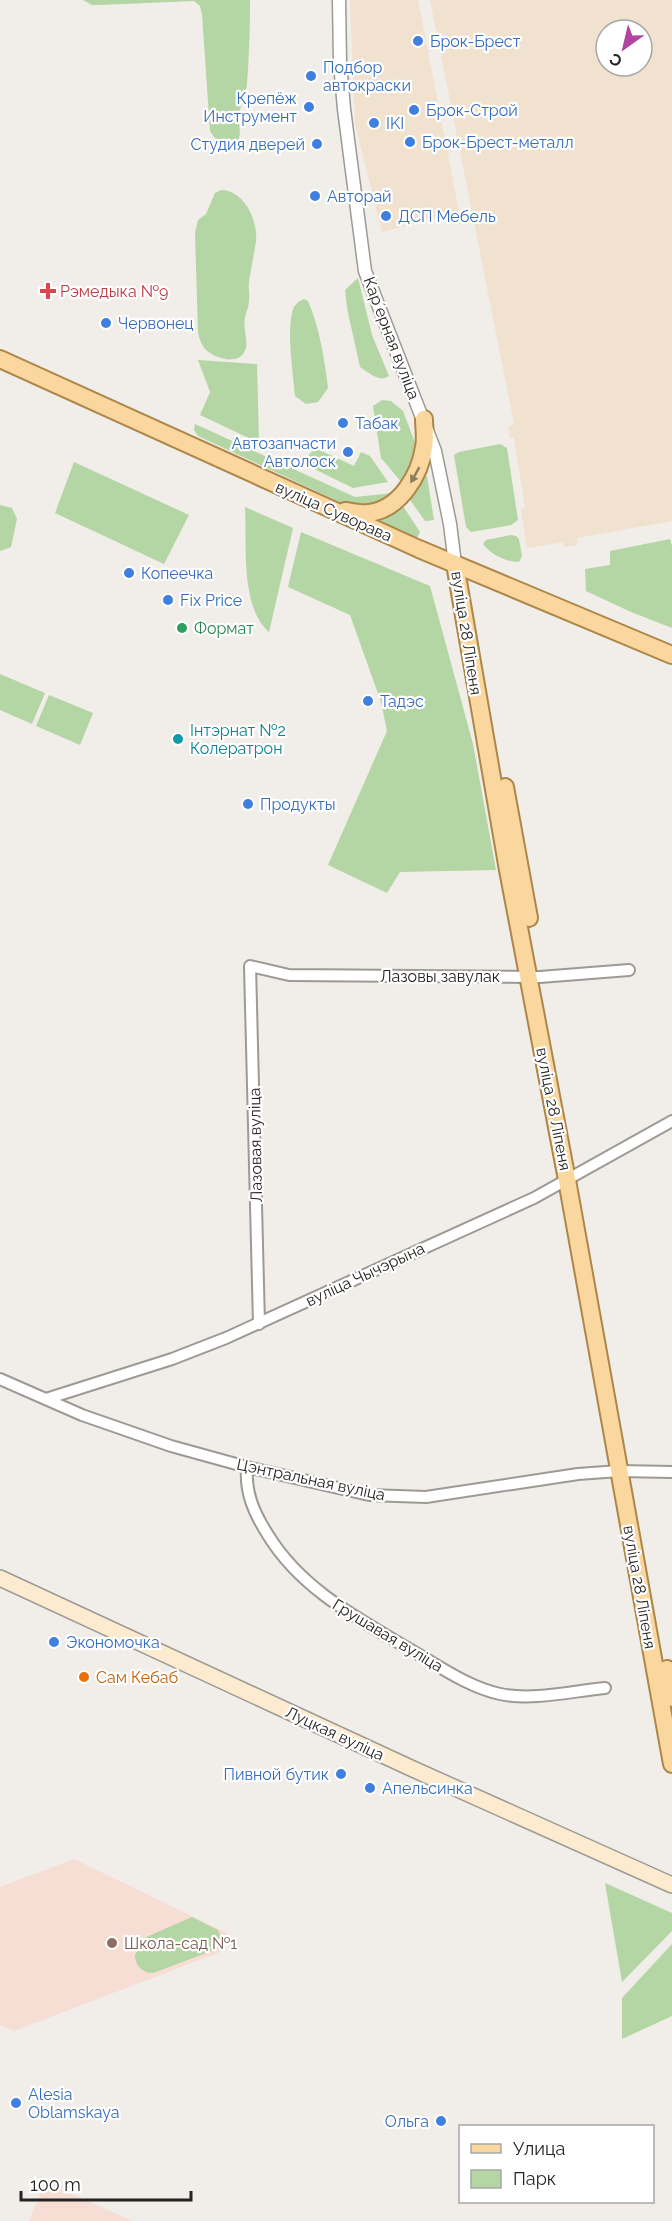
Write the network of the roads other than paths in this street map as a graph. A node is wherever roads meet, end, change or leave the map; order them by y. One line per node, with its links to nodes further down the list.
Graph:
1 (339, 0): 3 (street, Карʼерная вуліца)
2 (0, 359): 4 (main road, вуліца Суворава)
3 (424, 419): 4 (main road, one-way to 4); 5 (street, Карʼерная вуліца)
4 (321, 505): 5 (main road, вуліца Суворава)
5 (455, 564): 6 (main road, вуліца Суворава); 9 (main road, вуліца 28 Ліпеня)
6 (672, 655)
7 (250, 966): 9 (street, Лазовы завулак); 12 (street, Лазовая вуліца)
8 (629, 970): 9 (street, Лазовы завулак)
9 (534, 977): 11 (main road, вуліца 28 Ліпеня)
10 (672, 1121): 11 (street, вуліца Чычэрына)
11 (572, 1177): 12 (street, вуліца Чычэрына); 16 (main road, вуліца 28 Ліпеня)
12 (259, 1324): 14 (street, вуліца Чычэрына)
13 (0, 1379): 14 (street, Цэнтральная вуліца)
14 (46, 1399): 15 (street, Цэнтральная вуліца)
15 (247, 1467): 16 (street, Цэнтральная вуліца); 19 (street, Грушавая вуліца)
16 (625, 1471): 17 (street, Цэнтральная вуліца); 20 (main road, вуліца 28 Ліпеня); 21 (main road, вуліца 28 Ліпеня)
17 (672, 1472)
18 (0, 1578): 22 (main road, Луцкая вуліца)
19 (604, 1688)
20 (672, 1698)
21 (672, 1764)
22 (672, 1885)

